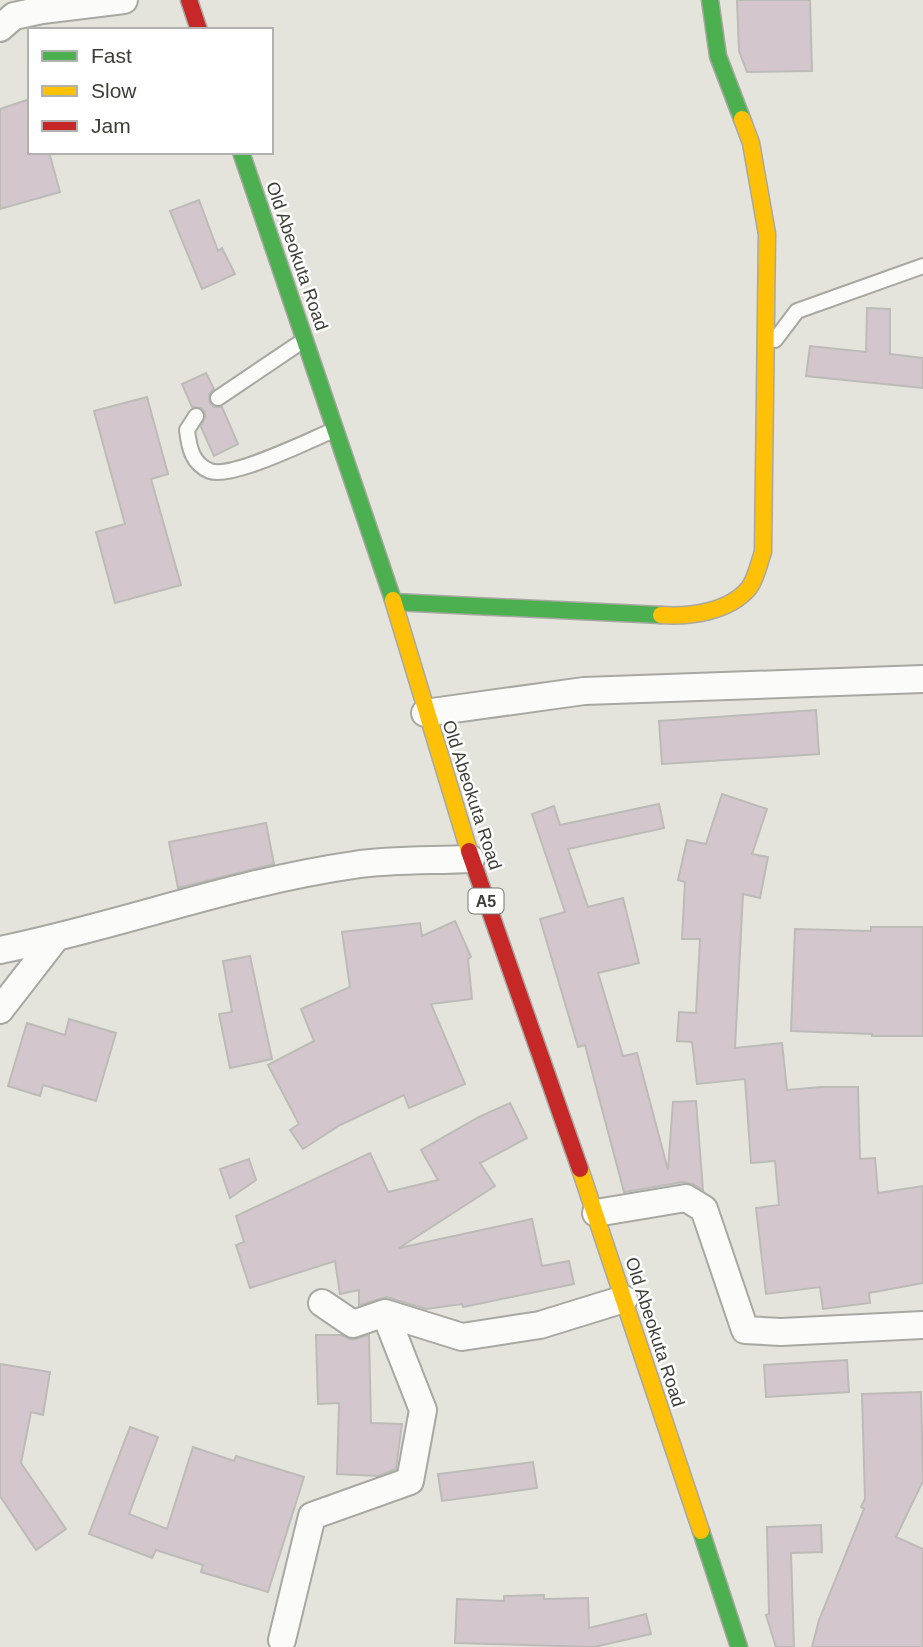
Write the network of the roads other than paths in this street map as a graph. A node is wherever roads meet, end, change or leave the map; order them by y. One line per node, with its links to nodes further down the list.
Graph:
1 (124, 0): 4 (street)
2 (189, 0): 5 (main road)
3 (710, 0): 9 (main road)
4 (0, 28)
5 (199, 28)
6 (242, 154): 8 (main road, Old Abeokuta Road / A5)
7 (923, 266): 9 (lane)
8 (305, 340): 10 (lane); 12 (main road, Old Abeokuta Road / A5)
9 (767, 350): 13 (main road)
10 (218, 398)
11 (196, 416): 12 (lane)
12 (335, 429): 13 (main road, Old Abeokuta Road / A5)
13 (394, 602): 15 (main road, Old Abeokuta Road / A5)
14 (923, 680): 15 (street)
15 (425, 713): 16 (main road, Old Abeokuta Road / A5)
16 (471, 859): 17 (street); 20 (main road, Old Abeokuta Road / A5)
17 (55, 939): 18 (street); 19 (street)
18 (0, 950)
19 (0, 1010)
20 (596, 1213): 21 (main road, Old Abeokuta Road / A5); 24 (street)
21 (624, 1298): 23 (street); 26 (main road, Old Abeokuta Road / A5)
22 (322, 1303): 23 (street)
23 (385, 1313): 25 (street)
24 (923, 1325)
25 (282, 1640)
26 (738, 1647)

